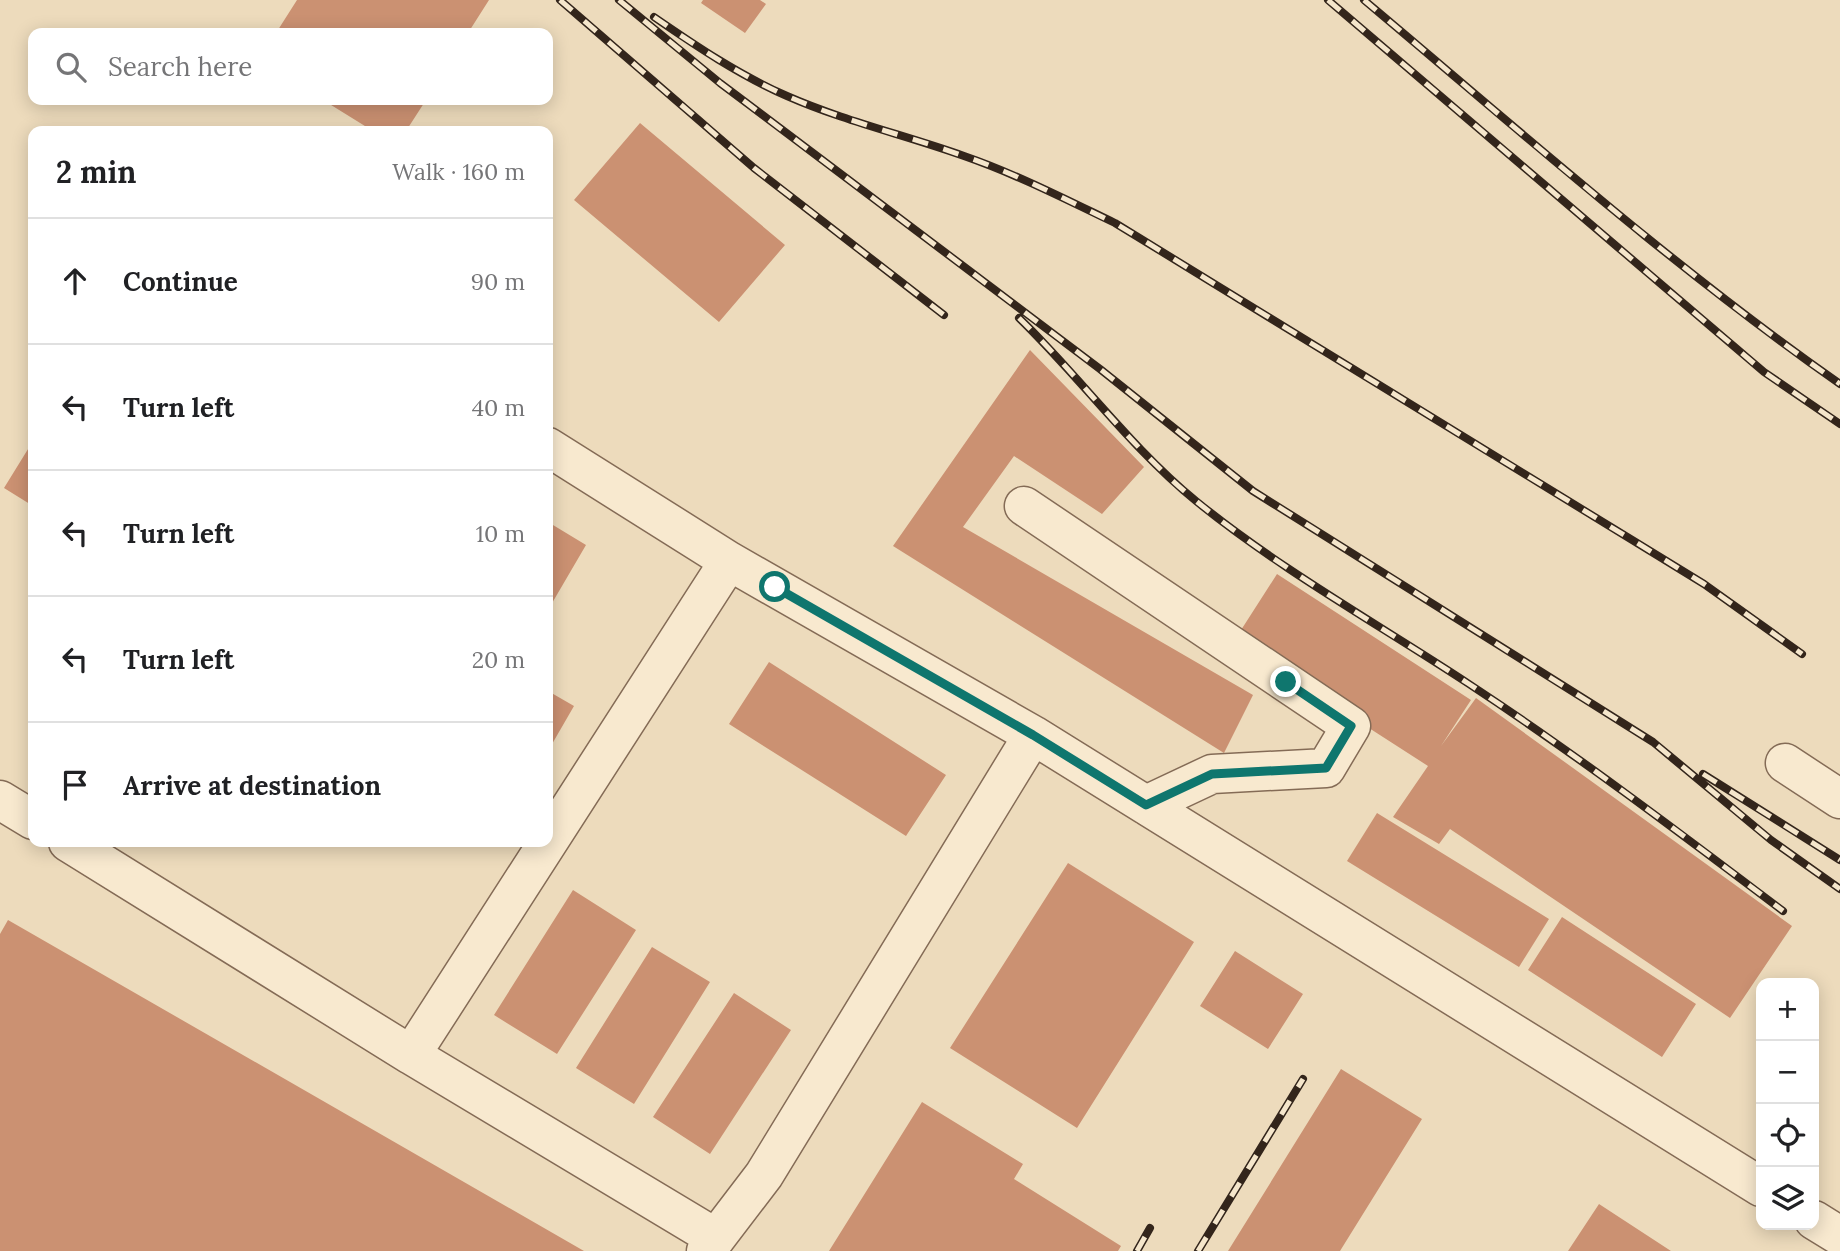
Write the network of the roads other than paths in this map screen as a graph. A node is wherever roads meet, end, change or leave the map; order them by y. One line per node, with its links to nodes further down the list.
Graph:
1 (553, 450): 3 (street)
2 (1024, 506): 8 (street)
3 (729, 561): 4 (street); 10 (street)
4 (1033, 735): 8 (street); 17 (street)
5 (1785, 763): 6 (street)
6 (1840, 799)
7 (0, 800): 9 (street)
8 (1146, 805): 14 (street)
9 (28, 817)
10 (553, 834)
11 (76, 847): 13 (street)
12 (545, 847): 13 (street)
13 (411, 1055): 17 (street)
14 (1756, 1184)
15 (1819, 1223): 16 (street)
16 (1840, 1236)
17 (711, 1245)

